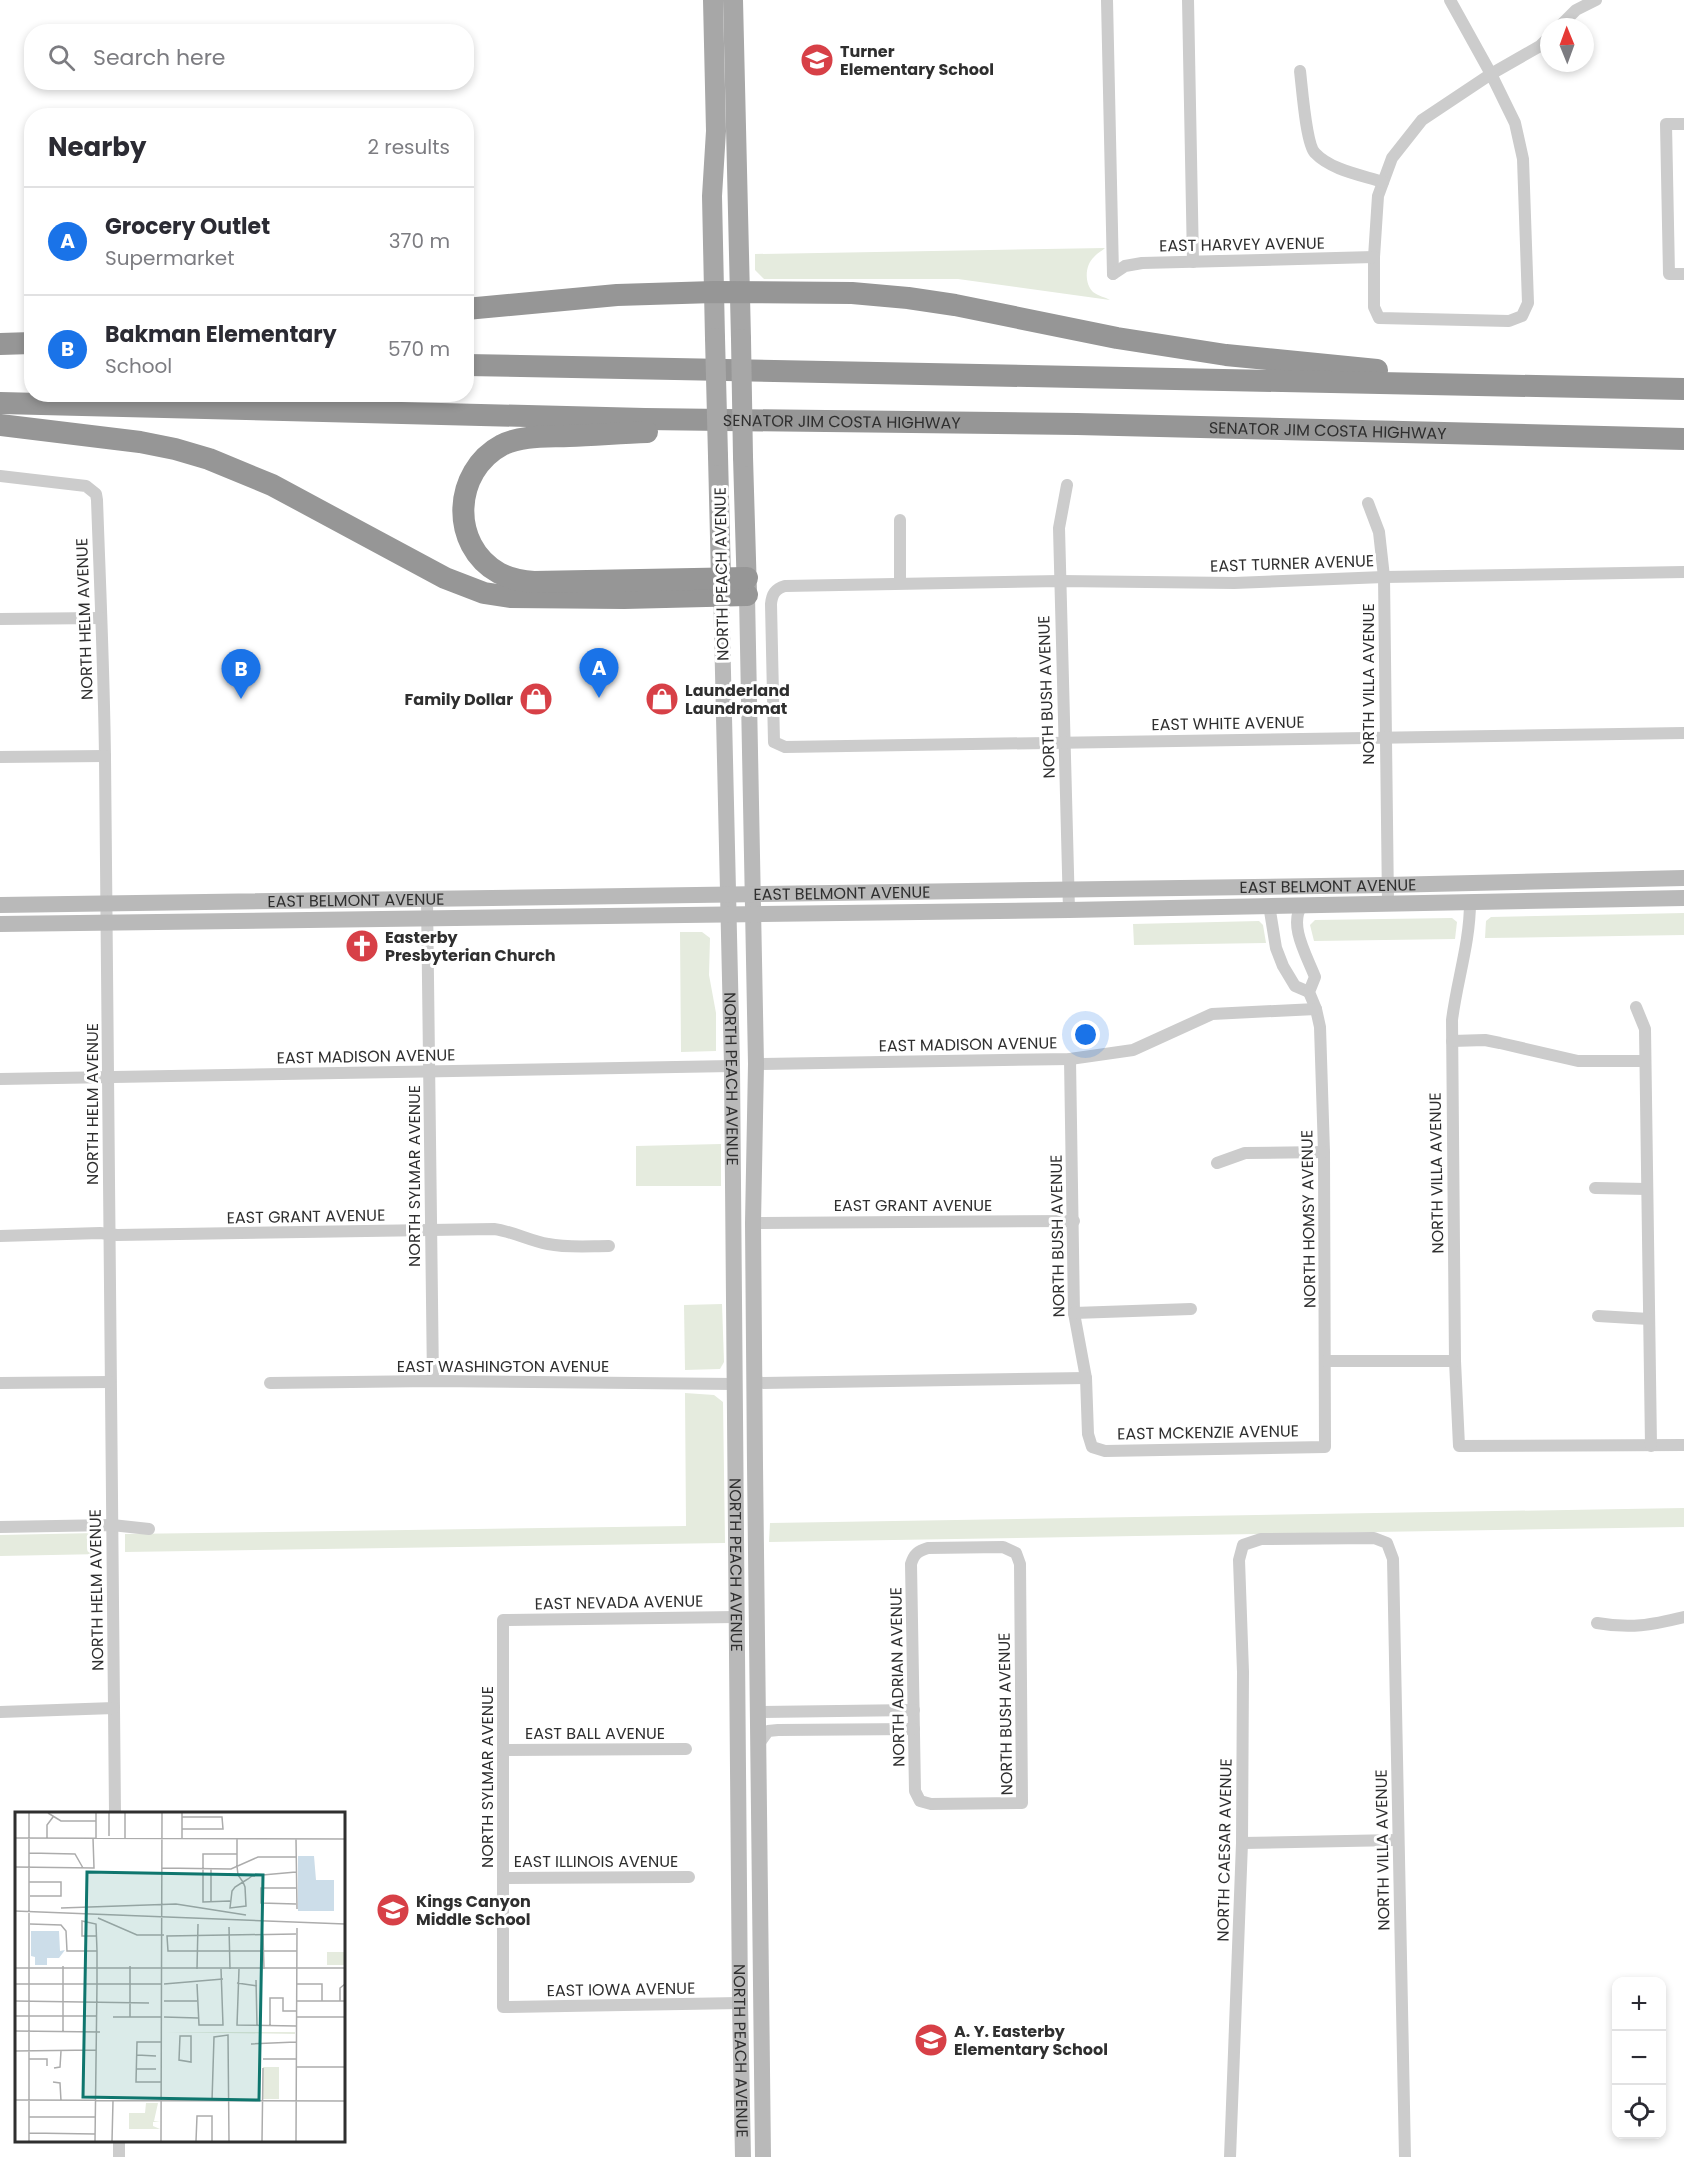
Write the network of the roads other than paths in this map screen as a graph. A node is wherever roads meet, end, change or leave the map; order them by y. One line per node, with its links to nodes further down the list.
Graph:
1 (713, 0): 8 (main road, NORTH PEACH AVENUE)
2 (733, 0): 12 (main road, NORTH PEACH AVENUE)
3 (1107, 0): 18 (street, EAST HARVEY AVENUE)
4 (1188, 0): 18 (street)
5 (1450, 0): 11 (street)
6 (1596, 0): 7 (street)
7 (1568, 18)
8 (714, 40): 12 (main road); 13 (main road, NORTH PEACH AVENUE)
9 (1540, 46): 11 (street)
10 (1300, 71): 16 (street)
11 (1491, 74): 16 (street); 17 (street)
12 (735, 99): 15 (main road, NORTH PEACH AVENUE)
13 (715, 100): 15 (main road); 20 (main road, NORTH PEACH AVENUE)
14 (1684, 124): 19 (street)
15 (737, 160): 21 (main road, NORTH PEACH AVENUE)
16 (1383, 182): 17 (street)
17 (1374, 257): 18 (street, EAST HARVEY AVENUE)
18 (1193, 262)
19 (1684, 274)
20 (714, 292): 21 (highway); 22 (highway); 42 (main road, NORTH PEACH AVENUE, bridge)
21 (740, 292): 28 (highway); 43 (main road, NORTH PEACH AVENUE, bridge)
22 (474, 308)
23 (24, 343): 24 (highway)
24 (0, 344)
25 (0, 356): 26 (highway)
26 (24, 356)
27 (474, 365): 28 (highway)
28 (1528, 386): 29 (highway)
29 (1684, 389)
30 (0, 403): 31 (highway, SENATOR JIM COSTA HIGHWAY)
31 (1077, 424): 33 (highway, SENATOR JIM COSTA HIGHWAY); 42 (highway)
32 (0, 425): 42 (highway)
33 (1684, 439)
34 (0, 476): 45 (street, NORTH HELM AVENUE)
35 (1066, 485): 40 (street, NORTH BUSH AVENUE)
36 (1368, 503): 39 (street, NORTH VILLA AVENUE)
37 (900, 520): 41 (street)
38 (1684, 572): 39 (street, EAST TURNER AVENUE)
39 (1384, 578): 40 (street, EAST TURNER AVENUE); 47 (street, NORTH VILLA AVENUE)
40 (1060, 581): 41 (street, EAST TURNER AVENUE); 49 (street, NORTH BUSH AVENUE)
41 (900, 583): 48 (street, EAST TURNER AVENUE)
42 (721, 587): 43 (highway); 56 (main road, NORTH PEACH AVENUE)
43 (747, 587): 55 (main road, NORTH PEACH AVENUE)
44 (0, 618): 45 (street)
45 (101, 618): 50 (street, NORTH HELM AVENUE)
46 (1684, 733): 47 (street, EAST WHITE AVENUE)
47 (1384, 738): 49 (street, EAST WHITE AVENUE); 53 (street, NORTH VILLA AVENUE)
48 (774, 742): 49 (street, EAST WHITE AVENUE)
49 (1064, 742): 54 (street, NORTH BUSH AVENUE)
50 (105, 756): 51 (street); 60 (street, NORTH HELM AVENUE)
51 (0, 757)
52 (1684, 878): 53 (main road, EAST BELMONT AVENUE)
53 (1387, 885): 54 (main road, EAST BELMONT AVENUE); 61 (street, NORTH VILLA AVENUE)
54 (1068, 890): 55 (main road, EAST BELMONT AVENUE); 65 (street, NORTH BUSH AVENUE)
55 (753, 894): 56 (main road, EAST BELMONT AVENUE); 67 (main road, NORTH PEACH AVENUE)
56 (729, 895): 58 (main road, EAST BELMONT AVENUE); 66 (main road, NORTH PEACH AVENUE)
57 (1684, 898): 59 (main road, EAST BELMONT AVENUE)
58 (427, 899): 60 (main road, EAST BELMONT AVENUE); 68 (street, NORTH SYLMAR AVENUE)
59 (1470, 902): 61 (main road, EAST BELMONT AVENUE); 74 (street, NORTH VILLA AVENUE)
60 (106, 903): 62 (main road, EAST BELMONT AVENUE); 69 (street, NORTH HELM AVENUE)
61 (1388, 903): 63 (main road, EAST BELMONT AVENUE)
62 (0, 905)
63 (1302, 905): 64 (main road, EAST BELMONT AVENUE); 71 (street, NORTH HOMSY AVENUE)
64 (1264, 906): 65 (main road, EAST BELMONT AVENUE); 71 (street)
65 (1069, 910): 67 (main road, EAST BELMONT AVENUE)
66 (729, 914): 67 (main road, EAST BELMONT AVENUE); 68 (main road, EAST BELMONT AVENUE); 78 (main road, NORTH PEACH AVENUE)
67 (753, 914): 77 (main road, NORTH PEACH AVENUE)
68 (427, 918): 69 (main road, EAST BELMONT AVENUE); 79 (street, NORTH SYLMAR AVENUE)
69 (106, 923): 70 (main road, EAST BELMONT AVENUE); 80 (street, NORTH HELM AVENUE)
70 (0, 924)
71 (1310, 992): 73 (street, NORTH HOMSY AVENUE)
72 (1636, 1007): 76 (street)
73 (1316, 1009): 75 (street, EAST MADISON AVENUE); 83 (street, NORTH HOMSY AVENUE)
74 (1452, 1041): 76 (street); 98 (street, NORTH VILLA AVENUE)
75 (1070, 1059): 77 (street, EAST MADISON AVENUE); 87 (street, NORTH BUSH AVENUE)
76 (1645, 1061): 86 (street)
77 (756, 1064): 88 (main road, NORTH PEACH AVENUE)
78 (732, 1066): 79 (street, EAST MADISON AVENUE); 82 (main road, NORTH PEACH AVENUE)
79 (430, 1071): 80 (street, EAST MADISON AVENUE); 89 (street, NORTH SYLMAR AVENUE)
80 (110, 1078): 81 (street, EAST MADISON AVENUE); 90 (street, NORTH HELM AVENUE)
81 (0, 1079)
82 (733, 1114): 88 (main road); 105 (main road, NORTH PEACH AVENUE)
83 (1324, 1152): 84 (street); 97 (street, NORTH HOMSY AVENUE)
84 (1217, 1163)
85 (1595, 1188): 86 (street)
86 (1647, 1189): 96 (street)
87 (1074, 1221): 88 (street, EAST GRANT AVENUE); 94 (street, NORTH BUSH AVENUE)
88 (753, 1223): 104 (main road, NORTH PEACH AVENUE)
89 (430, 1232): 90 (street, EAST GRANT AVENUE); 92 (street, EAST GRANT AVENUE); 100 (street, NORTH SYLMAR AVENUE)
90 (109, 1234): 91 (street, EAST GRANT AVENUE); 101 (street, NORTH HELM AVENUE)
91 (0, 1236)
92 (609, 1246)
93 (1191, 1309): 94 (street)
94 (1074, 1313): 99 (street, NORTH BUSH AVENUE)
95 (1598, 1316): 96 (street)
96 (1649, 1319): 107 (street)
97 (1326, 1361): 98 (street); 109 (street, NORTH HOMSY AVENUE)
98 (1455, 1361): 107 (street, NORTH VILLA AVENUE)
99 (1086, 1378): 104 (street); 108 (street, NORTH BUSH AVENUE)
100 (433, 1381): 103 (street, EAST WASHINGTON AVENUE); 105 (street, EAST WASHINGTON AVENUE)
101 (110, 1382): 102 (street); 111 (street, NORTH HELM AVENUE)
102 (0, 1383)
103 (270, 1383)
104 (755, 1383): 110 (main road, NORTH PEACH AVENUE)
105 (735, 1384): 110 (main road); 116 (main road, NORTH PEACH AVENUE)
106 (1684, 1445): 107 (street)
107 (1651, 1446)
108 (1092, 1447): 109 (street, EAST MCKENZIE AVENUE)
109 (1325, 1447)
110 (755, 1465): 123 (main road, NORTH PEACH AVENUE)
111 (112, 1525): 112 (street); 113 (street); 120 (street, NORTH HELM AVENUE)
112 (0, 1527)
113 (149, 1529)
114 (1388, 1543): 130 (street, NORTH VILLA AVENUE); 131 (street, NORTH CAESAR AVENUE)
115 (1016, 1553): 121 (street, NORTH ADRIAN AVENUE); 128 (street, NORTH BUSH AVENUE)
116 (736, 1617): 118 (street, EAST NEVADA AVENUE); 123 (main road); 134 (main road, NORTH PEACH AVENUE)
117 (1684, 1617): 119 (street)
118 (503, 1620): 127 (street, NORTH SYLMAR AVENUE)
119 (1597, 1623)
120 (114, 1708): 122 (street); 129 (street, NORTH HELM AVENUE)
121 (914, 1710): 123 (street); 124 (street, NORTH ADRIAN AVENUE)
122 (0, 1712)
123 (757, 1712): 125 (main road, NORTH PEACH AVENUE)
124 (914, 1729): 125 (street); 128 (street, NORTH ADRIAN AVENUE)
125 (757, 1746): 137 (main road, NORTH PEACH AVENUE)
126 (686, 1749): 127 (street, EAST BALL AVENUE)
127 (503, 1750): 133 (street, NORTH SYLMAR AVENUE)
128 (920, 1801)
129 (115, 1812)
130 (1397, 1840): 131 (street); 139 (street, NORTH VILLA AVENUE)
131 (1242, 1843): 138 (street, NORTH CAESAR AVENUE)
132 (689, 1877): 133 (street, EAST ILLINOIS AVENUE)
133 (503, 1878): 135 (street, NORTH SYLMAR AVENUE)
134 (740, 2003): 135 (street, EAST IOWA AVENUE); 136 (main road, NORTH PEACH AVENUE)
135 (503, 2007)
136 (743, 2157)
137 (763, 2157)
138 (1230, 2157)
139 (1405, 2157)

